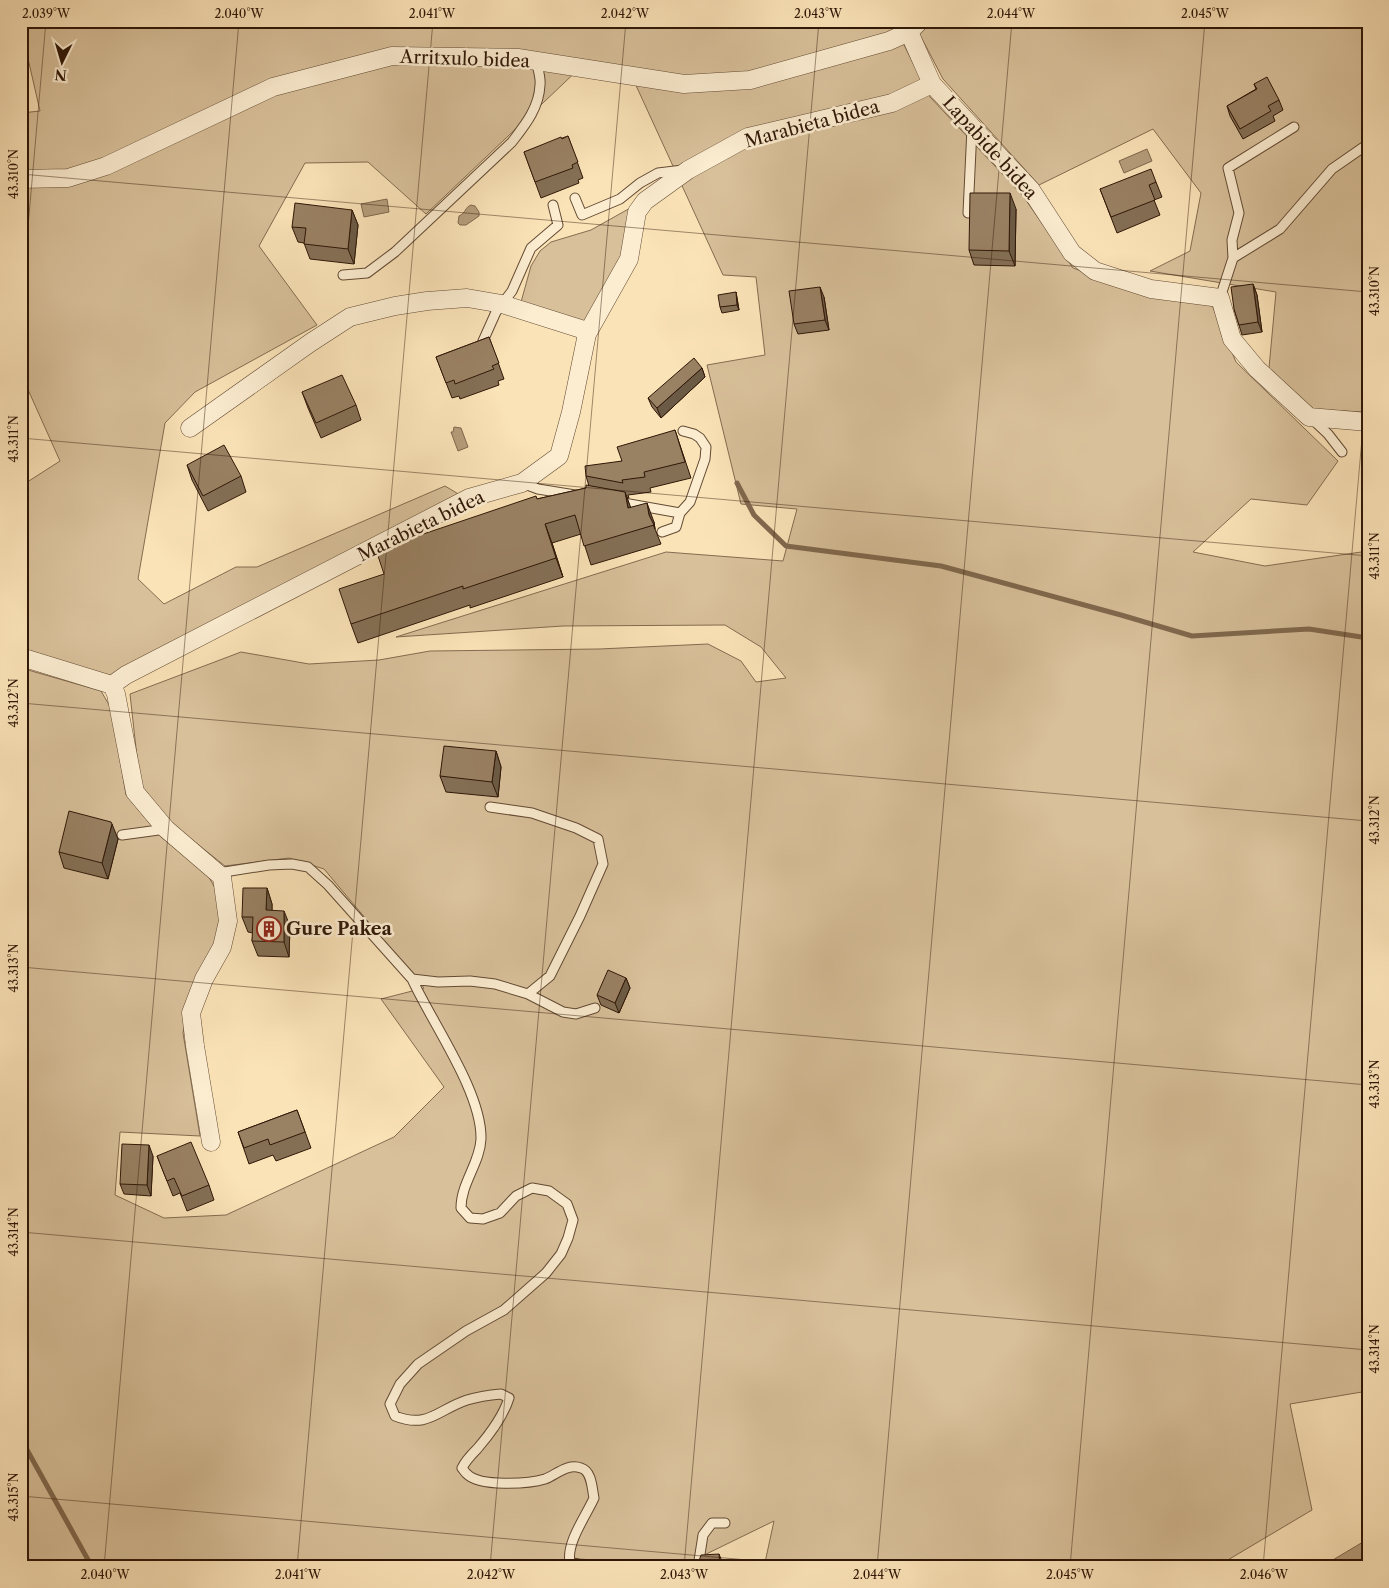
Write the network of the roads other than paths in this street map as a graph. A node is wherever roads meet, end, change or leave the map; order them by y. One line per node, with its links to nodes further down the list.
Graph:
1 (914, 27): 2 (street, Arritxulo bidea); 3 (street, Lapabide bidea)
2 (536, 62): 8 (street, Arritxulo bidea); 13 (lane)
3 (932, 84): 4 (street, Lapabide bidea); 7 (street, Marabieta bidea)
4 (972, 127): 11 (lane); 14 (street, Lapabide bidea)
5 (1294, 127): 12 (lane)
6 (1368, 144): 12 (lane)
7 (688, 170): 9 (lane); 16 (street, Marabieta bidea)
8 (21, 179)
9 (575, 198)
10 (553, 205): 15 (lane)
11 (968, 214)
12 (1232, 258): 14 (lane)
13 (342, 275)
14 (1220, 298): 18 (street)
15 (502, 304): 16 (street); 17 (lane); 20 (street)
16 (586, 334): 23 (street, Marabieta bidea)
17 (483, 341)
18 (1309, 416): 19 (street); 22 (lane)
19 (1368, 422)
20 (190, 428)
21 (683, 431): 26 (lane)
22 (1342, 452)
23 (522, 483): 24 (lane); 29 (street, Marabieta bidea)
24 (585, 496)
25 (604, 500): 26 (lane)
26 (680, 513): 27 (lane)
27 (662, 532)
28 (21, 657): 29 (street)
29 (112, 685): 31 (street)
30 (490, 807): 35 (lane)
31 (166, 829): 32 (lane); 33 (street)
32 (122, 835)
33 (218, 873): 34 (lane); 37 (street)
34 (412, 980): 35 (lane); 39 (lane)
35 (528, 994): 36 (lane)
36 (595, 1008)
37 (211, 1142)
38 (725, 1523): 40 (lane)
39 (619, 1567)
40 (698, 1567)

